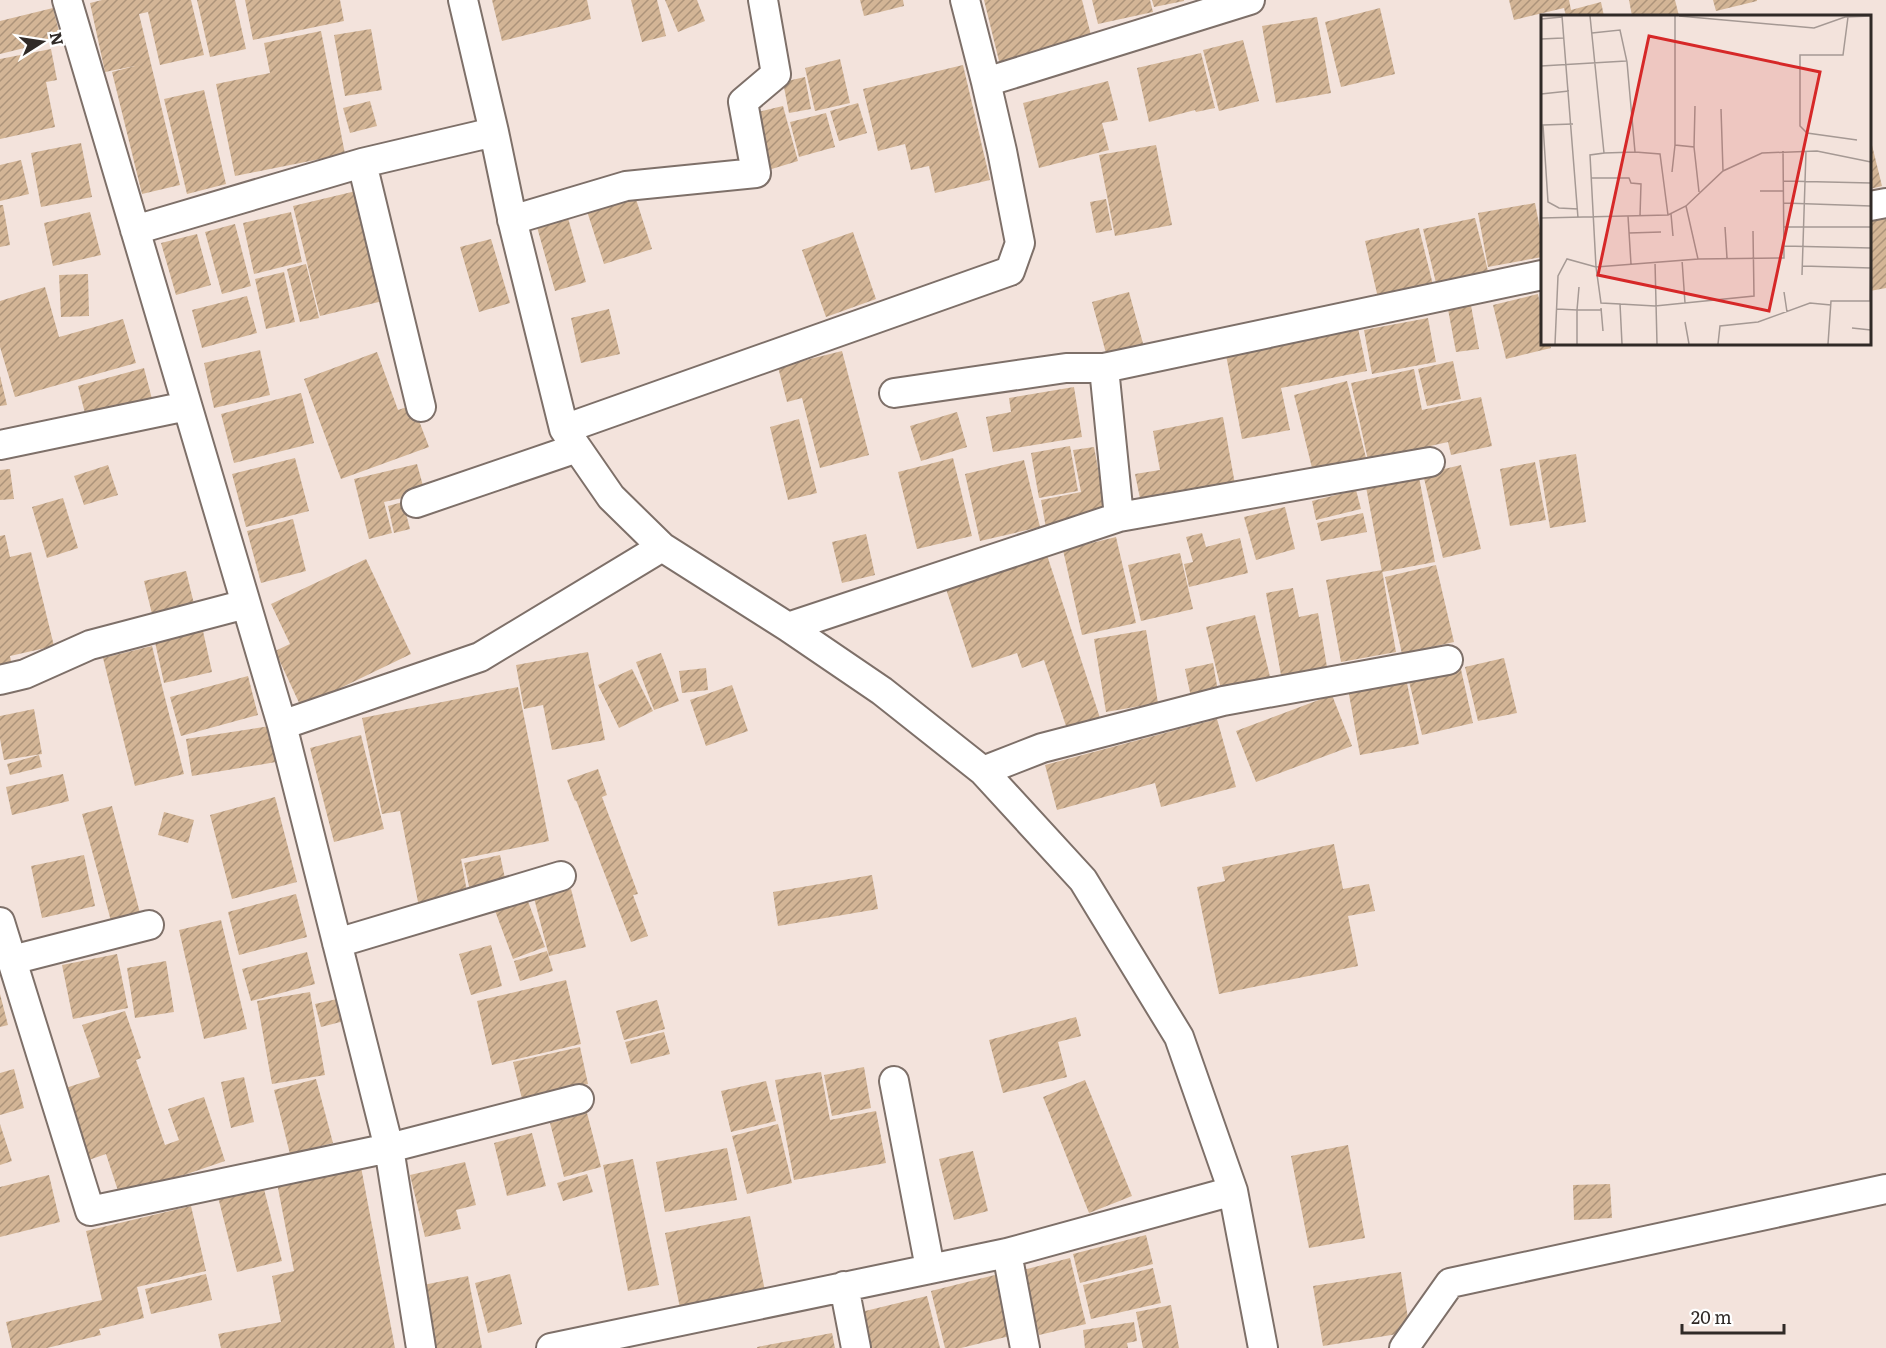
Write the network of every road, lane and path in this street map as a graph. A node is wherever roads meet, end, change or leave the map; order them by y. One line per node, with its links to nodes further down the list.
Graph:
1 (67, 0): 12 (street)
2 (463, 0): 7 (street)
3 (763, 0): 11 (street)
4 (965, 0): 6 (street)
5 (1250, 0): 6 (street)
6 (986, 82): 18 (street)
7 (494, 132): 8 (street); 11 (street)
8 (362, 163): 12 (street); 17 (street)
9 (1886, 203): 10 (street)
10 (1871, 206)
11 (512, 220): 18 (street)
12 (135, 230): 16 (street)
13 (1541, 275): 14 (street)
14 (1104, 368): 15 (street); 22 (street)
15 (894, 393)
16 (187, 406): 19 (street); 24 (street)
17 (421, 407)
18 (570, 438): 21 (street); 23 (street)
19 (0, 445)
20 (1430, 462): 22 (street)
21 (416, 503)
22 (1119, 517): 25 (street)
23 (662, 548): 25 (street); 28 (street)
24 (246, 604): 27 (street); 28 (street)
25 (788, 627): 29 (street)
26 (1448, 660): 29 (street)
27 (0, 680)
28 (282, 725): 33 (street)
29 (983, 771): 39 (street)
30 (561, 876): 33 (street)
31 (0, 922): 34 (street)
32 (148, 925): 34 (street)
33 (337, 943): 37 (street)
34 (12, 960): 37 (street)
35 (894, 1081): 41 (street)
36 (579, 1099): 37 (street)
37 (389, 1148): 44 (street)
38 (1886, 1189): 49 (street)
39 (1233, 1191): 40 (street); 48 (street)
40 (1007, 1253): 41 (street); 47 (street)
41 (930, 1268): 42 (street)
42 (843, 1286): 43 (street); 46 (street)
43 (664, 1336): 45 (street)
44 (421, 1348)
45 (551, 1348)
46 (856, 1348)
47 (1025, 1348)
48 (1263, 1348)
49 (1404, 1348)

